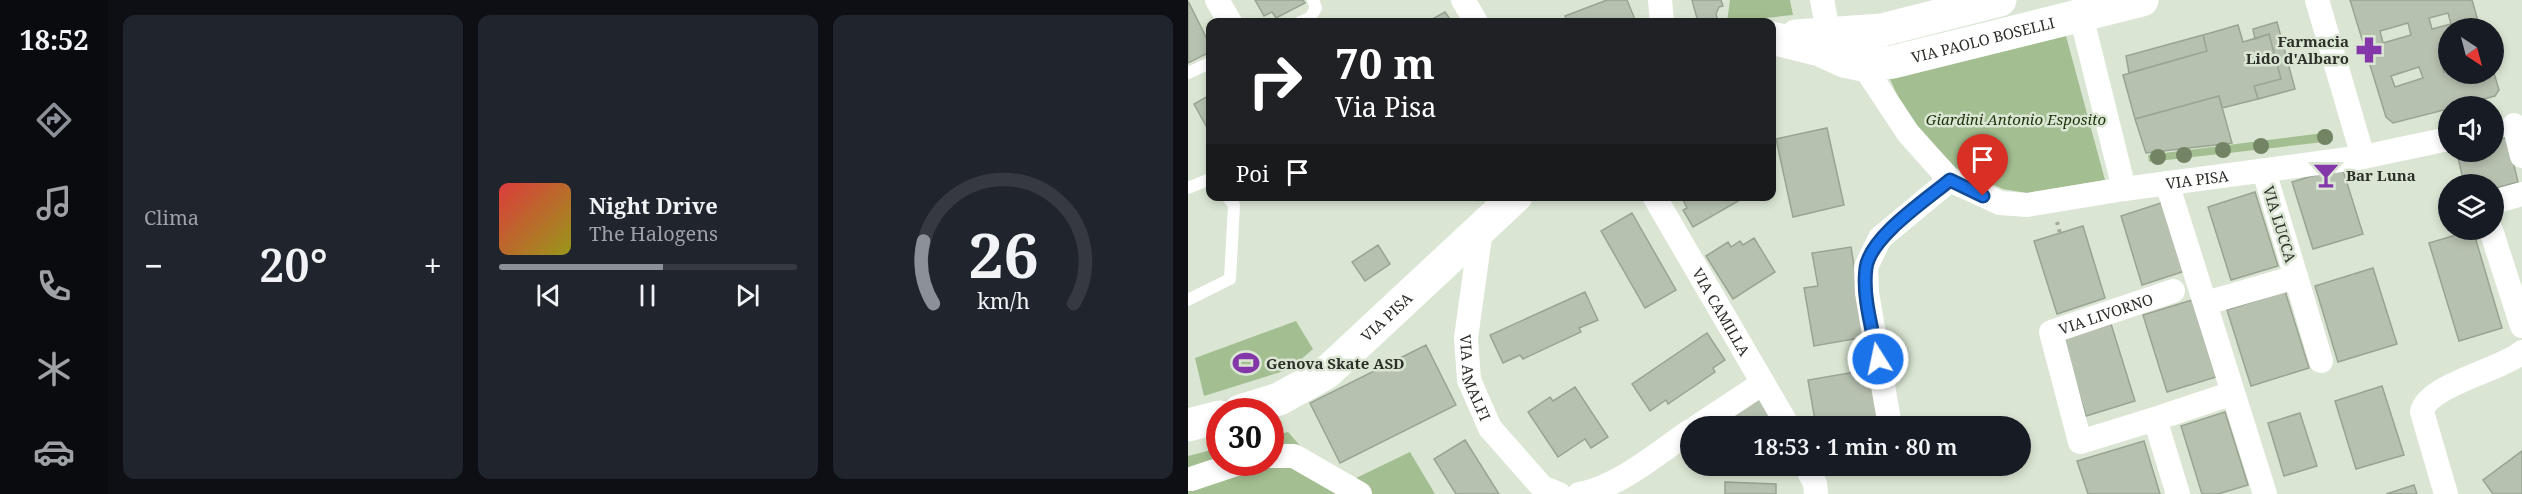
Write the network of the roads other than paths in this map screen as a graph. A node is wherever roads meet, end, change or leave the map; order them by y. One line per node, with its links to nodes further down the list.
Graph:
1 (1217, 0): 10 (street)
2 (1313, 0): 11 (lane)
3 (1464, 0): 12 (street)
4 (1660, 0): 13 (street)
5 (1822, 0): 15 (street)
6 (2000, 0): 14 (main road)
7 (2142, 0): 9 (main road, VIA PAOLO BOSELLI)
8 (2316, 0): 24 (street)
9 (2081, 15): 19 (main road, VIA PAOLO BOSELLI); 30 (street)
10 (1228, 18)
11 (1310, 18)
12 (1474, 18)
13 (1662, 18)
14 (1882, 30): 15 (main road); 19 (street)
15 (1829, 35): 16 (main road)
16 (1776, 38)
17 (1776, 39): 19 (main road)
18 (1206, 65): 20 (lane)
19 (1863, 65): 26 (street, VIA PISA)
20 (1188, 73)
21 (2510, 126): 23 (street)
22 (2438, 141): 24 (street, VIA PISA)
23 (2522, 156)
24 (2362, 157): 25 (street, VIA PISA)
25 (2264, 171): 28 (street, VIA PISA); 38 (street, VIA LUCCA)
26 (1950, 180): 30 (street, VIA PISA); 50 (street)
27 (1206, 181): 29 (lane)
28 (2167, 183): 30 (street, VIA PISA); 41 (street)
29 (1188, 188)
30 (2124, 189)
31 (2522, 194): 32 (street)
32 (2504, 199)
33 (1231, 201): 40 (lane)
34 (1511, 201): 36 (main road, VIA PISA)
35 (1657, 201): 45 (street, VIA CAMILLA)
36 (1481, 230): 47 (main road, VIA PISA); 60 (street, VIA AMALFI)
37 (2494, 240): 42 (street)
38 (2296, 277): 41 (street, VIA LUCCA); 44 (street, VIA LUCCA)
39 (2173, 291): 51 (street, VIA LIVORNO)
40 (1188, 300)
41 (2206, 303): 46 (street)
42 (2522, 326)
43 (2522, 352): 65 (street)
44 (2321, 361)
45 (1763, 382): 48 (street); 49 (street, VIA CAMILLA)
46 (2233, 393): 51 (street, VIA LIVORNO); 64 (street)
47 (1281, 398)
48 (1713, 416)
49 (1782, 416)
50 (1888, 416)
51 (2156, 419): 63 (street)
52 (1206, 420): 53 (main road)
53 (1188, 425)
54 (1680, 438): 61 (street)
55 (1284, 456): 59 (street)
56 (1206, 472): 57 (street)
57 (1189, 476)
58 (1811, 476): 62 (street)
59 (1360, 494)
60 (1559, 494)
61 (1578, 494)
62 (1816, 494)
63 (2178, 494)
64 (2265, 494)
65 (2446, 494)

